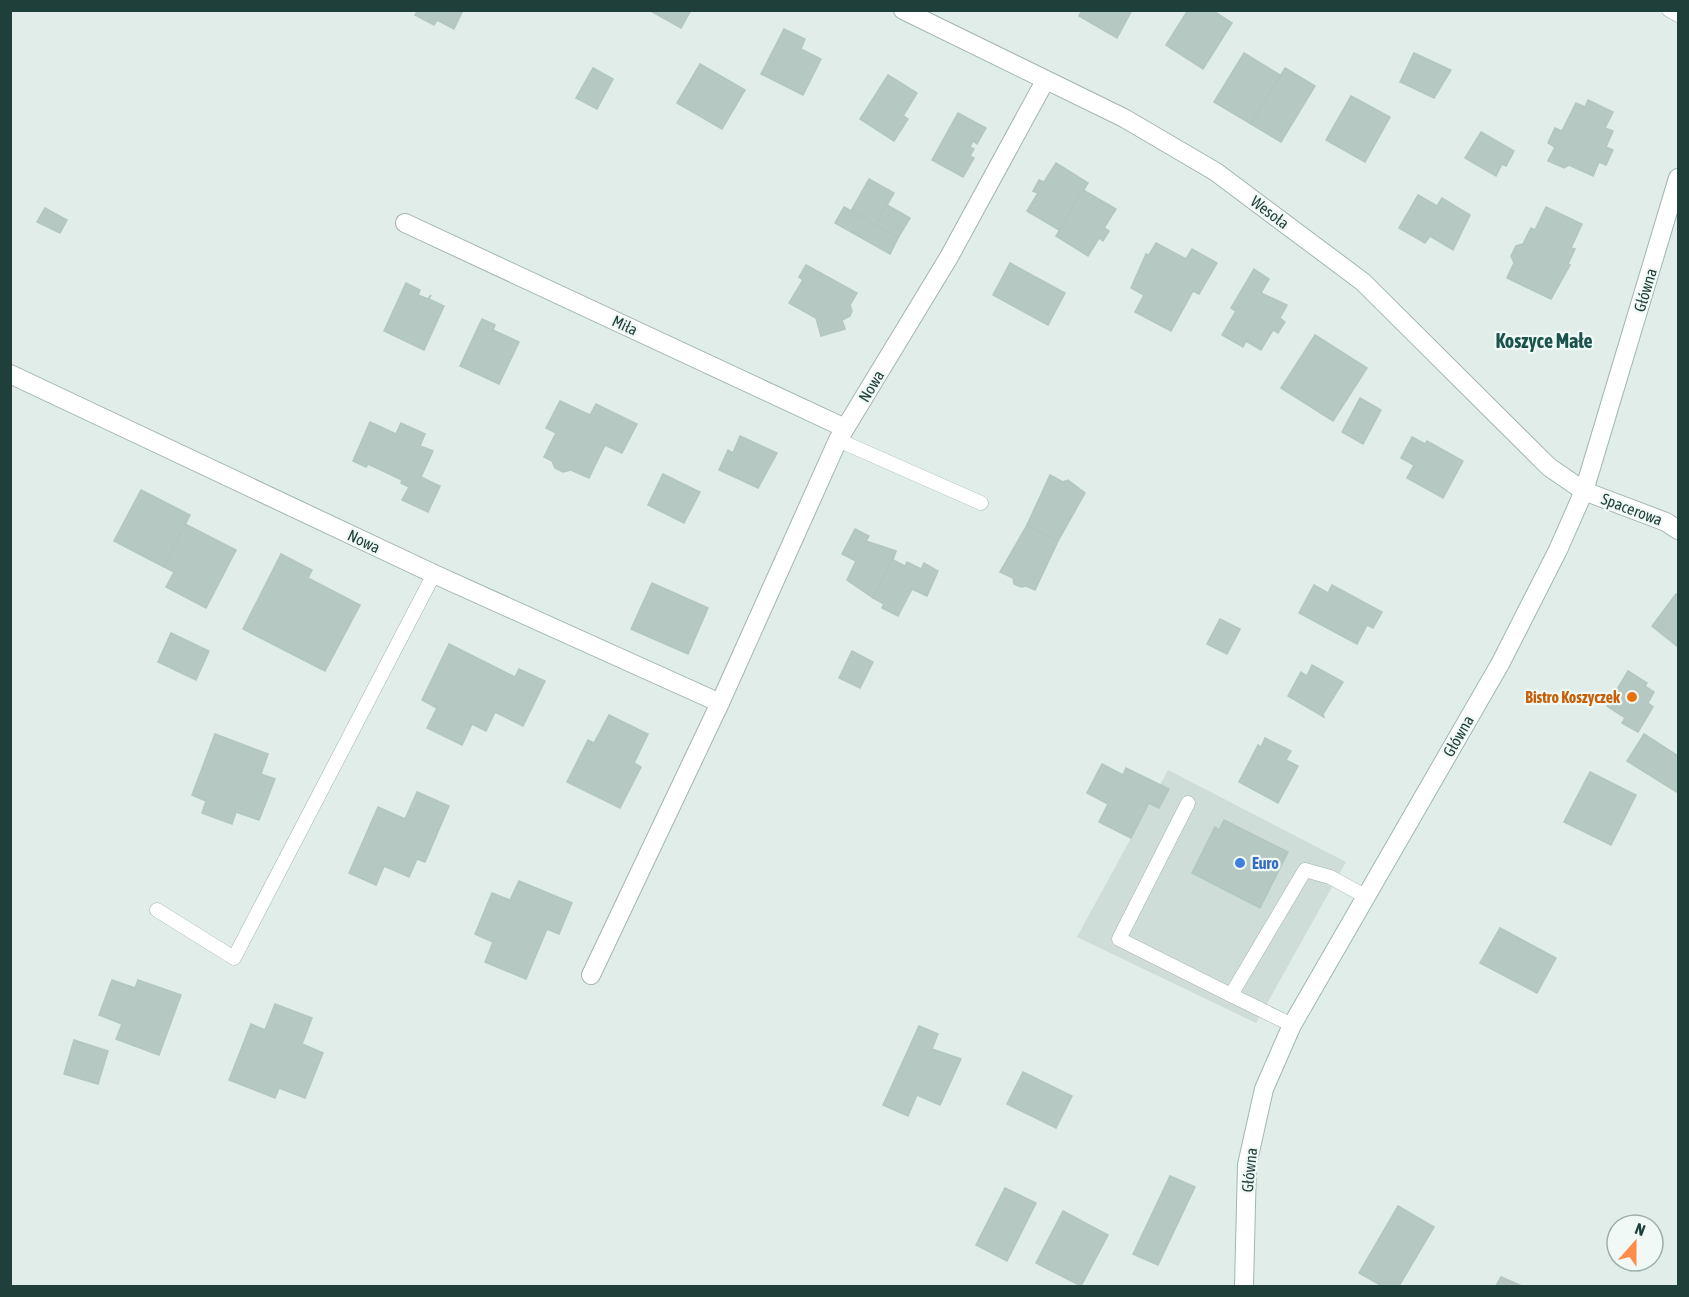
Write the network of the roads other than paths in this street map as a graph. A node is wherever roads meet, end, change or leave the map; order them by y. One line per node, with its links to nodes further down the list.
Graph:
1 (903, 10): 4 (street, Wesoła)
2 (1670, 10): 3 (lane)
3 (1678, 15)
4 (1046, 81): 8 (street, Nowa); 9 (street, Wesoła)
5 (1678, 178): 9 (street, Główna)
6 (405, 223): 8 (street, Miła)
7 (10, 374): 12 (street, Nowa)
8 (841, 434): 10 (lane); 13 (street, Nowa)
9 (1584, 490): 11 (street, Spacerowa); 15 (street, Główna)
10 (981, 503)
11 (1678, 530)
12 (434, 574): 13 (street, Nowa); 16 (lane)
13 (720, 703): 17 (street, Nowa)
14 (1188, 803): 18 (lane)
15 (1365, 896): 18 (lane); 19 (street, Główna)
16 (157, 910)
17 (591, 975)
18 (1231, 994): 19 (lane)
19 (1292, 1025): 20 (street, Główna)
20 (1244, 1287)

